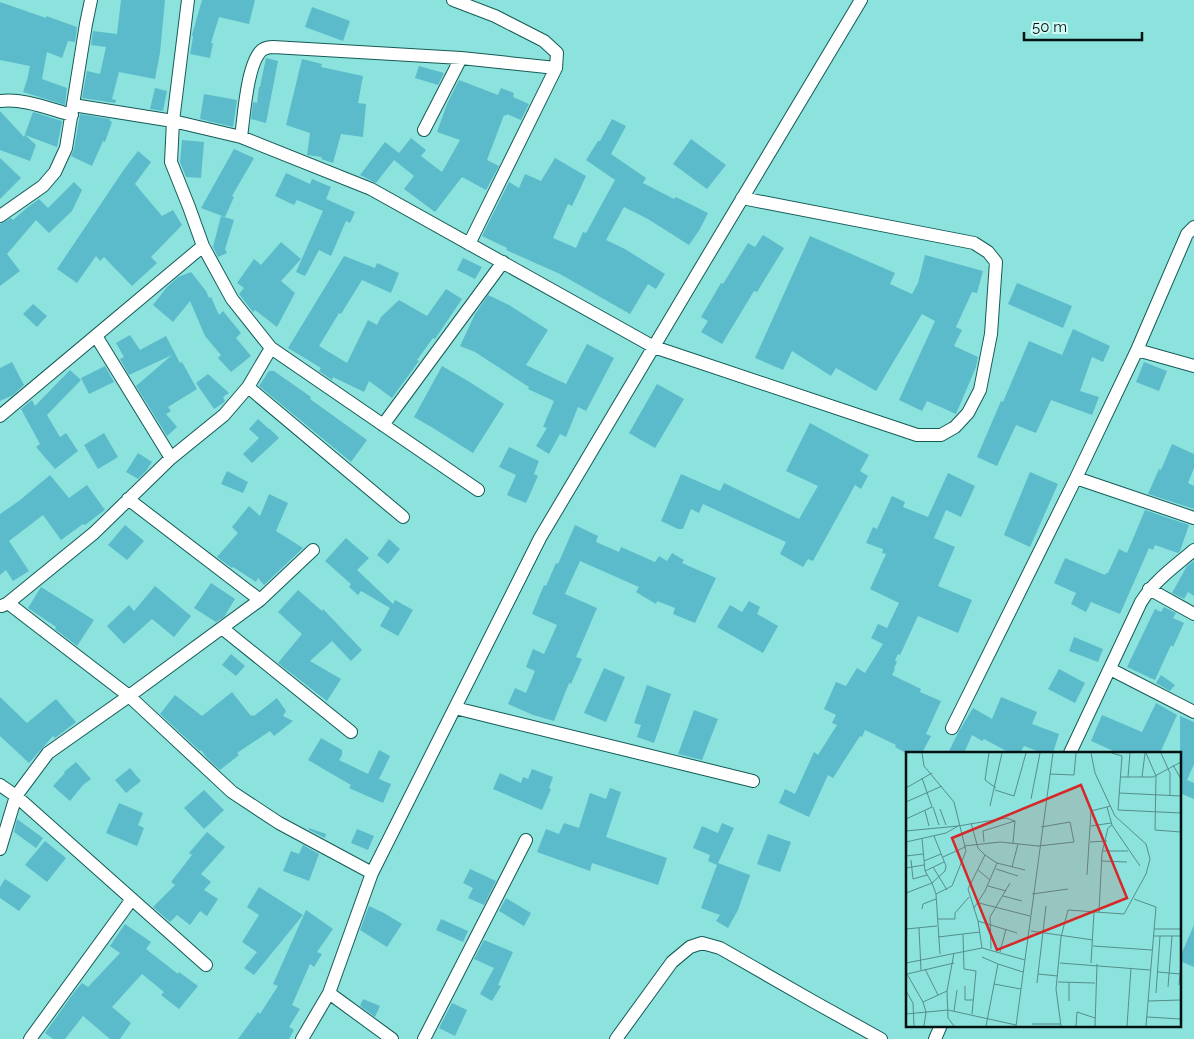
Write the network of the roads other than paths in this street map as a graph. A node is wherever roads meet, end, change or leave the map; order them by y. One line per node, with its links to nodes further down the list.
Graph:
1 (91, 0): 8 (street)
2 (188, 0): 9 (street)
3 (453, 0): 6 (street)
4 (861, 0): 12 (street)
5 (461, 58): 6 (street); 10 (street); 11 (street)
6 (556, 68): 15 (street)
7 (0, 101): 8 (street)
8 (72, 110): 9 (street); 13 (street)
9 (173, 121): 11 (street); 16 (street)
10 (424, 130)
11 (241, 137): 15 (street)
12 (742, 198): 19 (street); 19 (street)
13 (0, 216)
14 (1194, 226): 21 (street)
15 (469, 244): 17 (street)
16 (203, 246): 18 (street); 20 (street)
17 (502, 262): 19 (street); 25 (street)
18 (96, 336): 24 (street); 26 (street)
19 (654, 347): 41 (street)
20 (271, 348): 23 (street); 25 (street)
21 (1137, 350): 22 (street); 27 (street)
22 (1194, 366)
23 (248, 387): 26 (street); 30 (street)
24 (0, 416)
25 (383, 425): 28 (street)
26 (170, 458): 29 (street)
27 (1076, 478): 31 (street); 43 (street)
28 (478, 490)
29 (128, 499): 35 (street); 36 (street)
30 (403, 517)
31 (1194, 518)
32 (313, 550): 35 (street)
33 (1194, 550): 34 (street)
34 (1149, 590): 37 (street); 39 (street)
35 (260, 600): 38 (street)
36 (4, 605): 40 (street)
37 (1194, 614)
38 (222, 628): 40 (street); 44 (street)
39 (1110, 669): 42 (street); 45 (street)
40 (129, 696): 48 (street); 51 (street)
41 (455, 708): 46 (street); 51 (street)
42 (1194, 712)
43 (952, 728)
44 (351, 732)
45 (1070, 752)
46 (753, 781)
47 (0, 785): 48 (street)
48 (16, 796): 50 (street); 52 (street)
49 (526, 840): 59 (street)
50 (0, 849)
51 (372, 873): 54 (street)
52 (132, 899): 53 (street); 56 (street)
53 (206, 965)
54 (329, 993): 57 (street); 58 (street)
55 (942, 1026): 62 (street)
56 (30, 1039)
57 (302, 1039)
58 (392, 1039)
59 (424, 1039)
60 (616, 1039): 61 (street)
61 (881, 1039)
62 (935, 1039)

